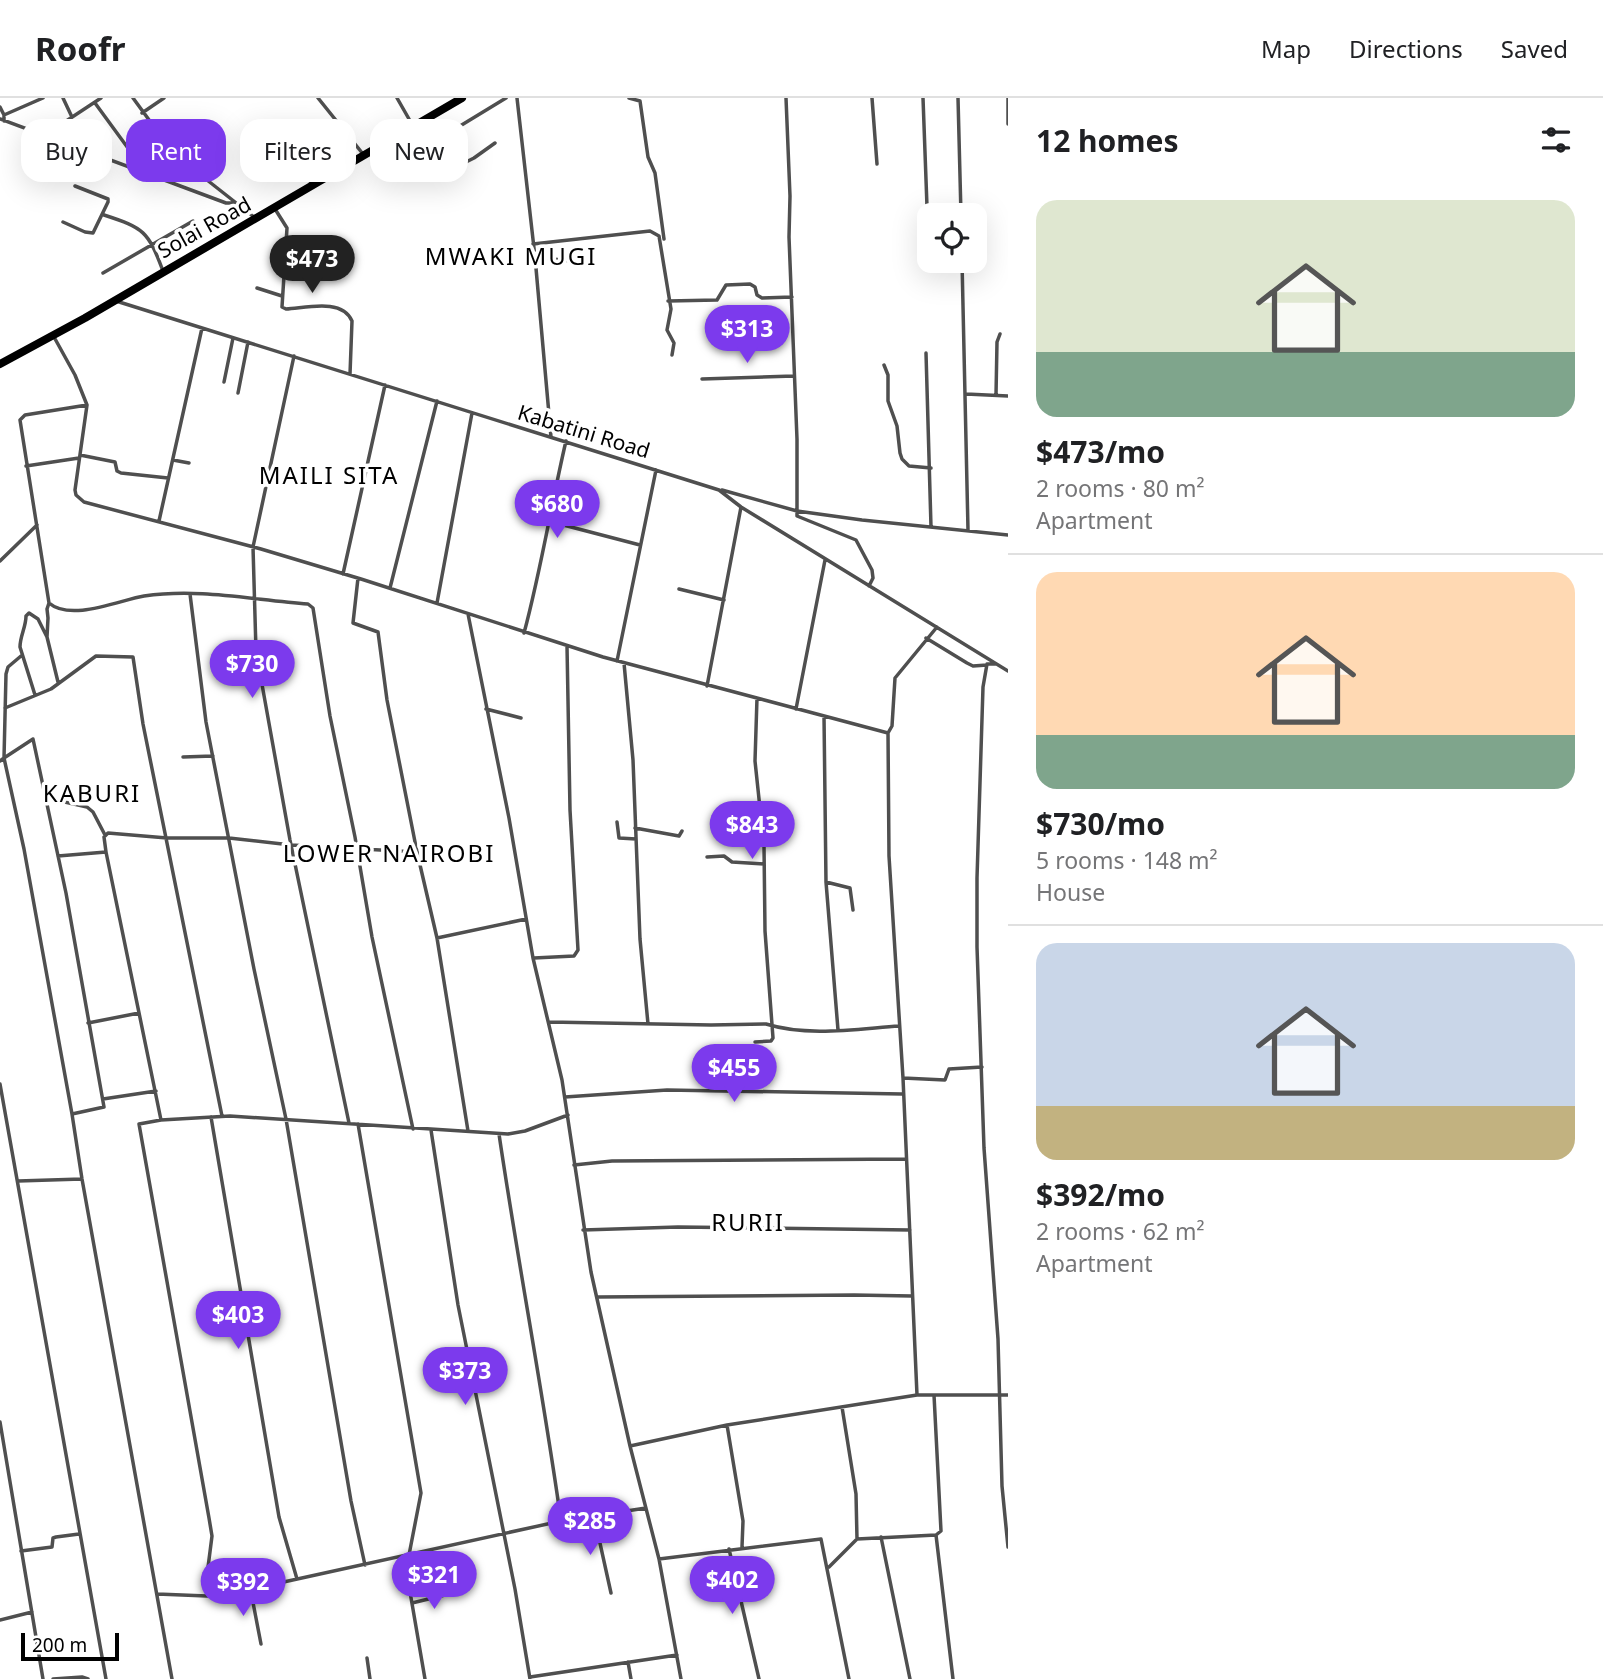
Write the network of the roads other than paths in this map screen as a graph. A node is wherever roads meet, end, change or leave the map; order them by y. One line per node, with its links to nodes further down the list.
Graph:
1 (43, 98): 21 (street)
2 (63, 98): 20 (street)
3 (101, 98): 17 (street)
4 (133, 98): 19 (street)
5 (164, 98): 19 (street)
6 (318, 98): 31 (street)
7 (397, 98): 24 (street)
8 (462, 98): 22 (highway, Solai Road)
9 (506, 98): 25 (street)
10 (517, 98): 48 (street)
11 (629, 98): 46 (street)
12 (786, 98): 56 (street)
13 (872, 98): 33 (street)
14 (923, 98): 39 (street)
15 (958, 98): 40 (street)
16 (1008, 98): 26 (street)
17 (94, 103): 20 (street); 29 (street)
18 (0, 107): 21 (street)
19 (142, 113): 38 (street)
20 (71, 116): 23 (street)
21 (3, 118): 27 (street)
22 (427, 118)
23 (67, 119)
24 (410, 119)
25 (468, 121)
26 (1008, 124)
27 (21, 125)
28 (495, 143): 32 (street)
29 (126, 146)
30 (370, 152): 31 (highway, Solai Road)
31 (364, 155): 36 (highway, Solai Road)
32 (468, 161)
33 (877, 164)
34 (173, 182): 38 (street)
35 (311, 182): 36 (street)
36 (313, 185): 41 (highway, Solai Road)
37 (75, 186): 42 (street)
38 (238, 203): 43 (street)
39 (927, 203)
40 (961, 203)
41 (274, 208): 43 (highway, Solai Road); 55 (street)
42 (104, 215): 45 (street); 47 (street)
43 (256, 218): 51 (highway, Solai Road)
44 (193, 221): 47 (street)
45 (63, 222)
46 (664, 239)
47 (152, 243): 51 (street); 52 (street)
48 (533, 243): 49 (street); 58 (street)
49 (535, 257): 50 (street); 81 (street)
50 (580, 262)
51 (163, 271): 57 (highway, Solai Road)
52 (103, 273)
53 (962, 273): 75 (street)
54 (257, 288): 55 (street)
55 (282, 296): 69 (street)
56 (792, 297): 58 (street); 70 (street)
57 (114, 300): 59 (street, Kabatini Road); 61 (highway, Solai Road)
58 (668, 301): 65 (street)
59 (202, 328): 62 (street, Kabatini Road); 84 (street)
60 (1000, 334): 76 (street)
61 (53, 335): 67 (highway, Solai Road); 79 (street)
62 (233, 338): 63 (street, Kabatini Road); 72 (street)
63 (248, 342): 66 (street, Kabatini Road); 74 (street)
64 (926, 353): 87 (street)
65 (672, 355)
66 (294, 356): 69 (street, Kabatini Road); 100 (street)
67 (0, 364)
68 (884, 365): 87 (street)
69 (350, 374): 73 (street, Kabatini Road)
70 (793, 376): 71 (street); 92 (street)
71 (702, 379)
72 (224, 382)
73 (385, 385): 78 (street, Kabatini Road); 103 (street)
74 (238, 393)
75 (966, 394): 76 (street); 97 (street)
76 (996, 395): 77 (street)
77 (1008, 396)
78 (437, 401): 80 (street, Kabatini Road); 106 (street)
79 (87, 405): 83 (street); 86 (street)
80 (472, 413): 81 (street, Kabatini Road); 112 (street)
81 (551, 437): 82 (street, Kabatini Road)
82 (566, 442): 88 (street, Kabatini Road); 94 (street)
83 (79, 457): 86 (street); 89 (street); 93 (street)
84 (173, 460): 85 (street); 89 (street)
85 (189, 463)
86 (26, 467): 95 (street)
87 (931, 468): 96 (street)
88 (656, 470): 90 (street, Kabatini Road); 99 (street)
89 (168, 478): 93 (street)
90 (719, 490): 91 (street, Kabatini Road); 92 (street)
91 (741, 507): 101 (street, Kabatini Road); 110 (street)
92 (797, 511): 96 (street); 105 (street)
93 (158, 521): 100 (street)
94 (548, 521): 99 (street); 116 (street)
95 (37, 525): 102 (street); 111 (street)
96 (931, 527): 97 (street)
97 (968, 530): 98 (street)
98 (1008, 535)
99 (640, 545): 120 (street)
100 (253, 547): 103 (street); 109 (street)
101 (825, 559): 105 (street, Kabatini Road); 130 (street)
102 (0, 561)
103 (344, 574): 104 (street)
104 (358, 578): 106 (street); 149 (street)
105 (869, 586): 114 (street, Kabatini Road)
106 (390, 588): 112 (street)
107 (680, 589): 110 (street)
108 (190, 594): 109 (street); 111 (street); 135 (street)
109 (253, 598): 146 (street); 147 (street)
110 (724, 600): 126 (street)
111 (49, 603): 115 (street)
112 (437, 603): 113 (street)
113 (468, 614): 116 (street); 129 (street)
114 (937, 627): 117 (street); 123 (street, Kabatini Road)
115 (45, 628): 119 (street); 125 (street)
116 (523, 633): 118 (street)
117 (926, 638): 122 (street); 134 (street)
118 (567, 646): 120 (street); 157 (street)
119 (20, 656): 127 (street); 131 (street)
120 (617, 661): 121 (street)
121 (624, 663): 126 (street); 140 (street)
122 (987, 664): 123 (street); 166 (street)
123 (999, 665): 124 (street, Kabatini Road)
124 (1008, 671)
125 (58, 682): 127 (street); 143 (street)
126 (707, 686): 128 (street)
127 (35, 695): 131 (street)
128 (757, 698): 130 (street); 152 (street)
129 (486, 709): 133 (street); 155 (street)
130 (796, 709): 132 (street)
131 (3, 710): 137 (street)
132 (824, 716): 134 (street); 153 (street)
133 (521, 718)
134 (888, 733): 163 (street)
135 (213, 755): 136 (street); 144 (street)
136 (183, 757)
137 (2, 759): 138 (street); 173 (street)
138 (47, 798): 142 (street); 150 (street)
139 (617, 822): 145 (street)
140 (635, 828): 141 (street); 145 (street)
141 (682, 831)
142 (105, 835): 143 (street); 148 (street)
143 (167, 838): 144 (street); 176 (street)
144 (229, 838): 146 (street); 177 (street)
145 (636, 839): 161 (street)
146 (291, 845): 147 (street); 179 (street)
147 (356, 847): 149 (street); 181 (street)
148 (106, 852): 150 (street); 158 (street)
149 (417, 852): 156 (street)
150 (58, 856): 160 (street)
151 (706, 857): 152 (street)
152 (764, 864): 162 (street)
153 (826, 882): 154 (street); 164 (street)
154 (853, 910)
155 (526, 919): 156 (street); 157 (street)
156 (437, 938): 183 (street)
157 (533, 958): 159 (street)
158 (139, 1013): 160 (street); 169 (street)
159 (549, 1022): 161 (street); 171 (street)
160 (88, 1023): 172 (street)
161 (648, 1024): 162 (street)
162 (771, 1025): 164 (street); 165 (street)
163 (900, 1026): 164 (street); 167 (street)
164 (838, 1030)
165 (755, 1041)
166 (982, 1067): 167 (street); 193 (street)
167 (903, 1078): 170 (street)
168 (0, 1088): 188 (street)
169 (156, 1091): 172 (street); 178 (street)
170 (903, 1094): 171 (street); 185 (street)
171 (565, 1097): 174 (street)
172 (103, 1099): 173 (street)
173 (72, 1114): 187 (street)
174 (568, 1115): 184 (street); 186 (street)
175 (211, 1117): 176 (street); 178 (street); 217 (street)
176 (222, 1117): 177 (street)
177 (286, 1119): 179 (street); 215 (street)
178 (161, 1120): 222 (street)
179 (349, 1123): 180 (street)
180 (358, 1124): 181 (street); 213 (street)
181 (413, 1129): 182 (street)
182 (431, 1130): 183 (street); 205 (street)
183 (468, 1131): 184 (street)
184 (499, 1134): 203 (street)
185 (906, 1159): 186 (street); 190 (street)
186 (574, 1165): 189 (street)
187 (82, 1179): 188 (street); 220 (street)
188 (18, 1181): 204 (street)
189 (583, 1230): 190 (street); 192 (street)
190 (910, 1230): 191 (street)
191 (912, 1296): 192 (street); 194 (street)
192 (597, 1297): 200 (street)
193 (1000, 1394): 195 (street); 196 (street); 210 (street)
194 (917, 1395): 195 (street); 197 (street)
195 (934, 1395): 206 (street)
196 (1008, 1395)
197 (842, 1407): 199 (street); 208 (street)
198 (0, 1422): 212 (street)
199 (727, 1425): 200 (street); 209 (street)
200 (630, 1446): 201 (street)
201 (646, 1508): 202 (street); 214 (street)
202 (594, 1516): 203 (street); 219 (street)
203 (561, 1521): 205 (street)
204 (79, 1534): 212 (street); 234 (street)
205 (503, 1535): 213 (street); 230 (street)
206 (936, 1535): 207 (street); 243 (street)
207 (881, 1537): 208 (street); 242 (street)
208 (857, 1539): 216 (street)
209 (742, 1547): 211 (street); 216 (street)
210 (1008, 1547)
211 (729, 1549): 214 (street); 240 (street)
212 (21, 1551): 224 (street)
213 (407, 1556): 215 (street); 223 (street)
214 (659, 1559): 227 (street)
215 (365, 1565): 217 (street)
216 (828, 1567): 241 (street)
217 (296, 1579): 218 (street)
218 (250, 1587): 222 (street); 226 (street)
219 (611, 1593)
220 (156, 1594): 222 (street); 235 (street)
221 (449, 1594): 223 (street)
222 (207, 1596)
223 (412, 1603): 237 (street)
224 (32, 1612): 225 (street); 231 (street)
225 (0, 1620)
226 (261, 1644)
227 (677, 1655): 229 (street); 239 (street)
228 (367, 1658): 236 (street)
229 (628, 1662): 230 (street); 238 (street)
230 (530, 1678)
231 (43, 1679)
232 (53, 1679): 233 (street)
233 (88, 1679)
234 (106, 1679)
235 (172, 1679)
236 (370, 1679)
237 (425, 1679)
238 (631, 1679)
239 (681, 1679)
240 (759, 1679)
241 (849, 1679)
242 (910, 1679)
243 (953, 1679)

